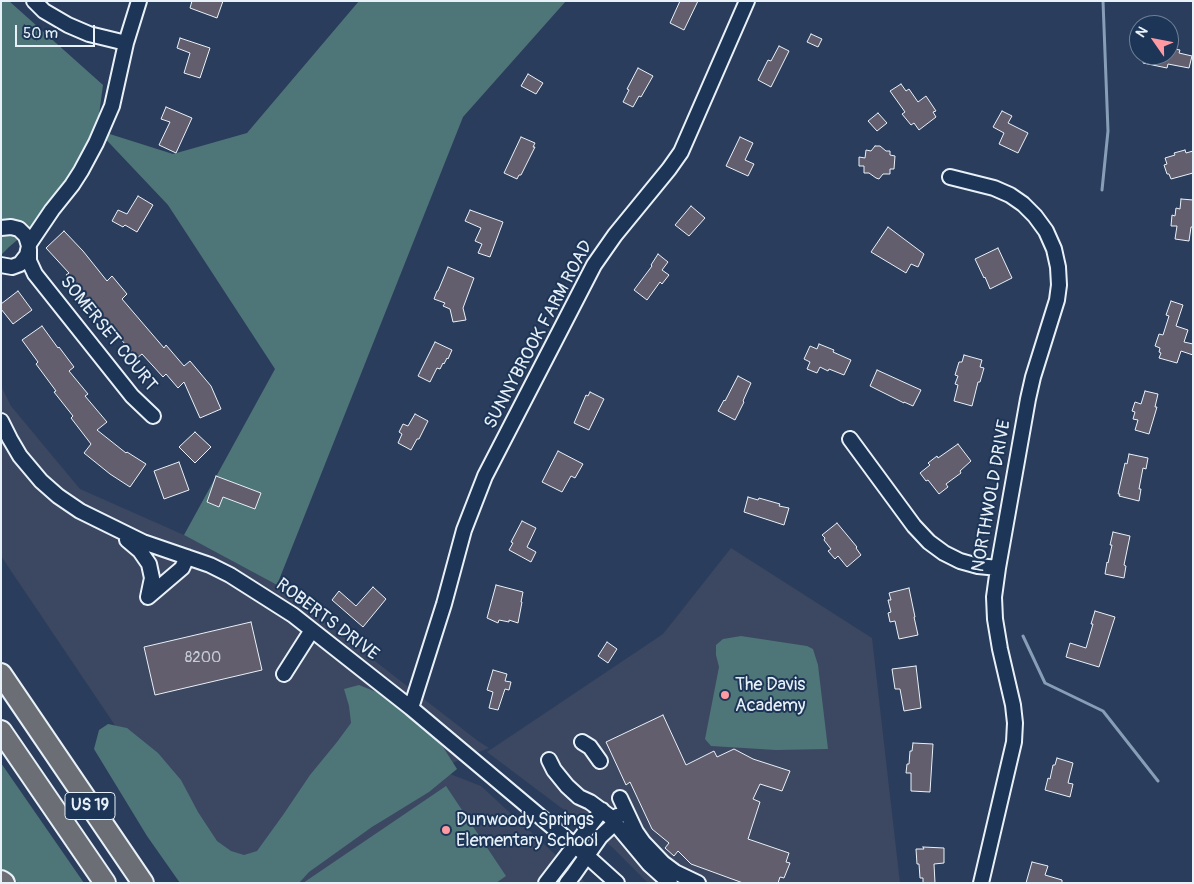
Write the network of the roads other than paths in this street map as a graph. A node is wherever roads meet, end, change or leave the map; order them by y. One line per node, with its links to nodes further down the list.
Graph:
1 (34, 1): 4 (street)
2 (139, 1): 4 (street)
3 (747, 1): 20 (street, SUNNYBROOK FARM ROAD)
4 (126, 43): 6 (street)
5 (950, 176): 16 (street, NORTHWOLD DRIVE)
6 (52, 210): 7 (street); 8 (street)
7 (8, 228): 8 (street)
8 (29, 246): 9 (street); 10 (street, SOMERSET COURT)
9 (6, 268): 10 (street, SOMERSET COURT)
10 (35, 274): 11 (street, SOMERSET COURT)
11 (153, 416)
12 (1, 421): 14 (street, ROBERTS DRIVE)
13 (850, 439): 16 (street)
14 (115, 528): 15 (street, ROBERTS DRIVE); 15 (street)
15 (182, 555): 17 (street, ROBERTS DRIVE)
16 (998, 568): 36 (street, NORTHWOLD DRIVE)
17 (312, 630): 18 (street, ROBERTS DRIVE); 18 (street)
18 (334, 647): 20 (street, ROBERTS DRIVE)
19 (1, 674): 30 (highway, US 19)
20 (411, 708): 27 (street, ROBERTS DRIVE)
21 (1, 731): 29 (highway, US 19)
22 (582, 742): 24 (street)
23 (549, 760): 25 (street)
24 (600, 761)
25 (602, 810): 26 (street); 27 (street)
26 (615, 823): 28 (street); 34 (street); 35 (street)
27 (575, 846): 28 (street, ROBERTS DRIVE); 31 (street)
28 (587, 856): 32 (street); 33 (street, ROBERTS DRIVE)
29 (105, 883)
30 (143, 883)
31 (546, 883)
32 (567, 883)
33 (617, 883)
34 (670, 883)
35 (698, 883)
36 (981, 883)

